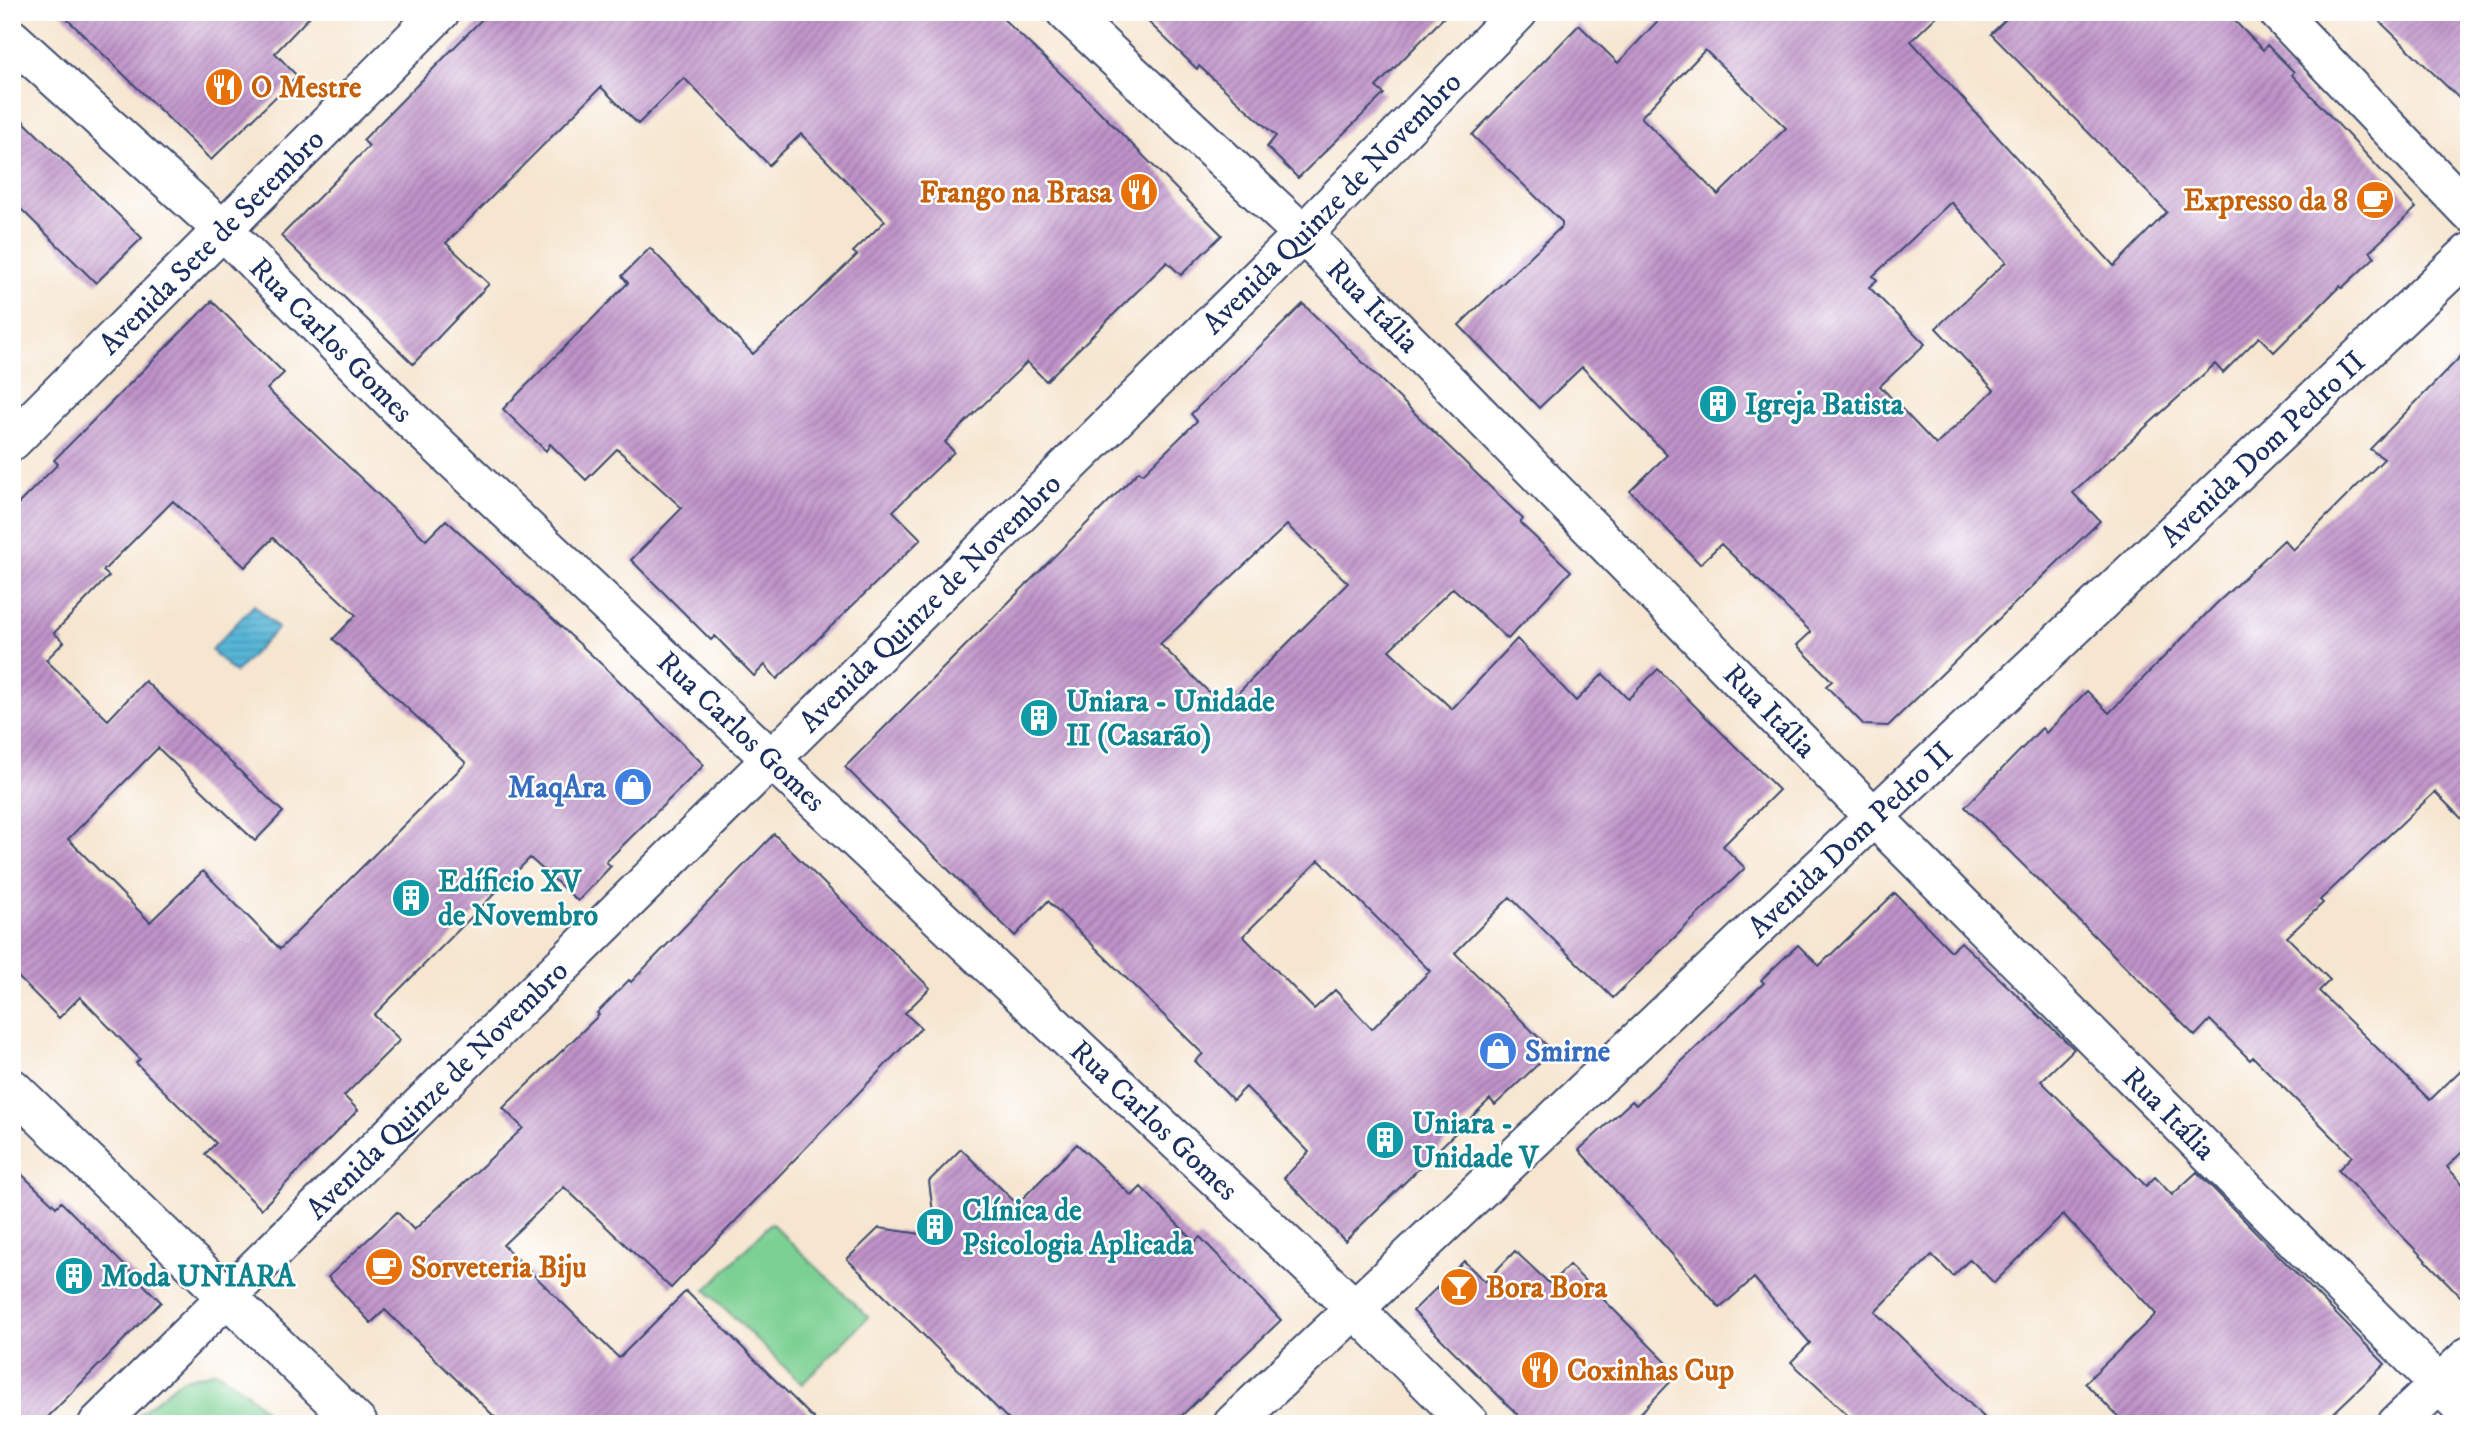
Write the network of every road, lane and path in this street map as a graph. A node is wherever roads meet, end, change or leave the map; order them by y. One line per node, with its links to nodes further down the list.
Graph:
1 (440, 12): 7 (street, Avenida Sete de Setembro)
2 (1066, 12): 8 (street, Rua Itália)
3 (1518, 12): 8 (street, Avenida Quinze de Novembro)
4 (2278, 12): 6 (street)
5 (12, 39): 7 (street, Rua Carlos Gomes)
6 (2469, 212)
7 (224, 231): 10 (street, Avenida Sete de Setembro); 11 (street, Rua Carlos Gomes)
8 (1303, 234): 11 (street, Avenida Quinze de Novembro); 12 (street, Rua Itália)
9 (2469, 253): 12 (street, Avenida Dom Pedro II)
10 (12, 441)
11 (771, 759): 14 (street, Avenida Quinze de Novembro); 15 (street, Rua Carlos Gomes)
12 (1874, 817): 15 (street, Avenida Dom Pedro II); 17 (street, Rua Itália)
13 (12, 1088): 14 (street)
14 (225, 1297): 19 (street, Avenida Quinze de Novembro); 20 (street)
15 (1355, 1309): 21 (street, Avenida Dom Pedro II); 22 (street, Rua Carlos Gomes)
16 (2469, 1356): 17 (street)
17 (2438, 1384): 18 (street, Rua Itália); 23 (street)
18 (2469, 1414)
19 (98, 1424)
20 (358, 1424)
21 (1233, 1424)
22 (1470, 1424)
23 (2397, 1424)

